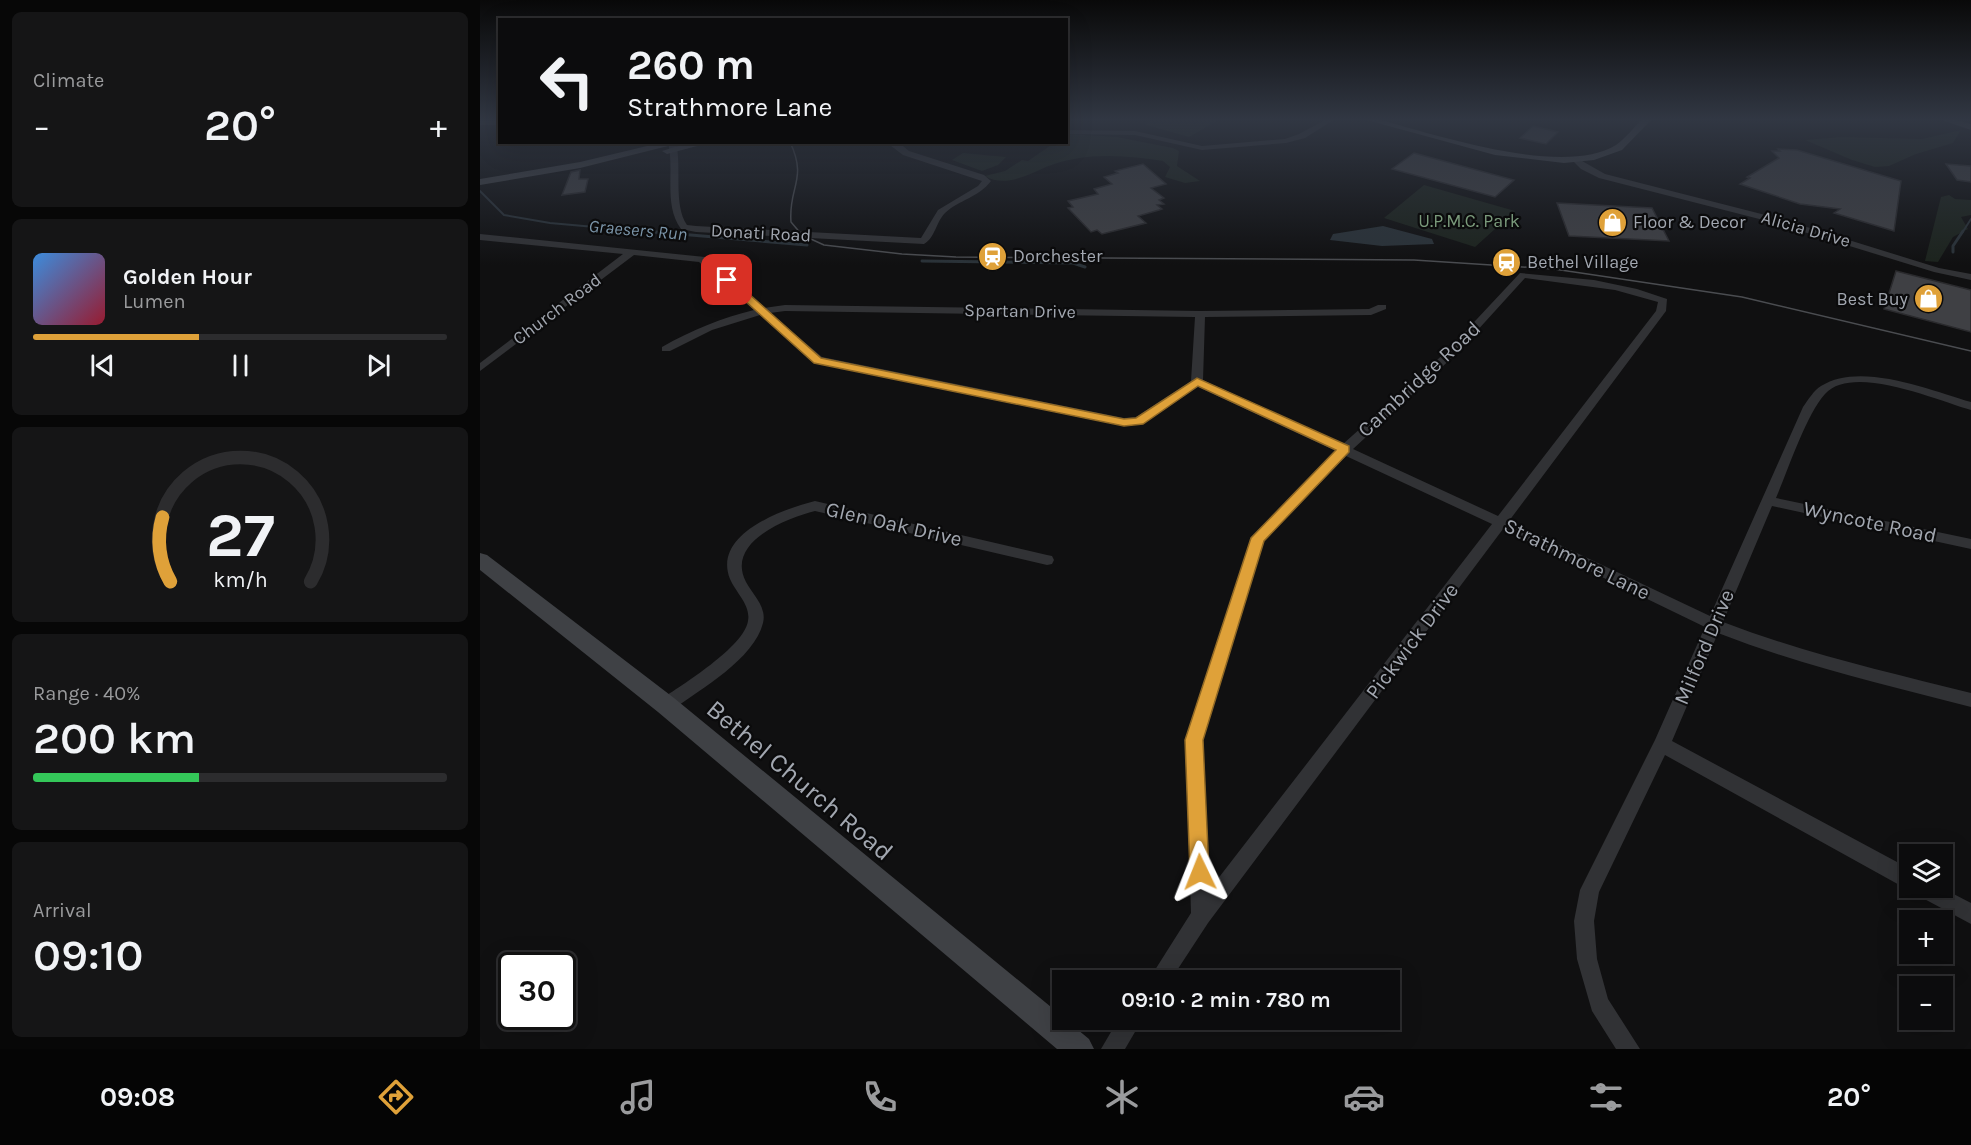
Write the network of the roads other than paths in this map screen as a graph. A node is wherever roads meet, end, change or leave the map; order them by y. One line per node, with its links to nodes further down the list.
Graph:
1 (563, 168): 5 (street)
2 (675, 168): 3 (street, Donati Road)
3 (953, 168)
4 (1586, 168): 8 (street, Alicia Drive)
5 (480, 182)
6 (480, 237): 7 (street)
7 (633, 251): 11 (street); 14 (street, Church Road)
8 (1971, 277)
9 (1663, 301): 17 (street, Cambridge Road); 19 (street, Pickwick Drive)
10 (1382, 307): 12 (street, Spartan Drive)
11 (760, 310): 12 (street, Spartan Drive); 13 (street, Spartan Drive); 15 (street)
12 (1200, 314): 15 (street)
13 (666, 349)
14 (480, 368)
15 (1197, 382): 17 (street, Strathmore Lane)
16 (1971, 406): 18 (street, Milford Drive)
17 (1345, 449): 19 (street, Strathmore Lane); 30 (street, Cambridge Road)
18 (1768, 501): 20 (street, Wyncote Road); 23 (street, Milford Drive)
19 (1502, 523): 23 (street, Strathmore Lane); 30 (street, Pickwick Drive)
20 (1971, 544)
21 (480, 560): 25 (street, Bethel Church Road)
22 (1047, 560): 25 (street, Glen Oak Drive)
23 (1713, 624): 24 (street, Strathmore Lane); 26 (street, Milford Drive)
24 (1971, 700)
25 (666, 705): 33 (street, Bethel Church Road)
26 (1662, 744): 27 (street); 35 (street, Milford Drive)
27 (1899, 874)
28 (1942, 898): 29 (street)
29 (1971, 914)
30 (1201, 916): 31 (street, Pickwick Drive)
31 (1165, 970)
32 (1124, 1030): 34 (street)
33 (1079, 1049)
34 (1112, 1049)
35 (1629, 1049)

